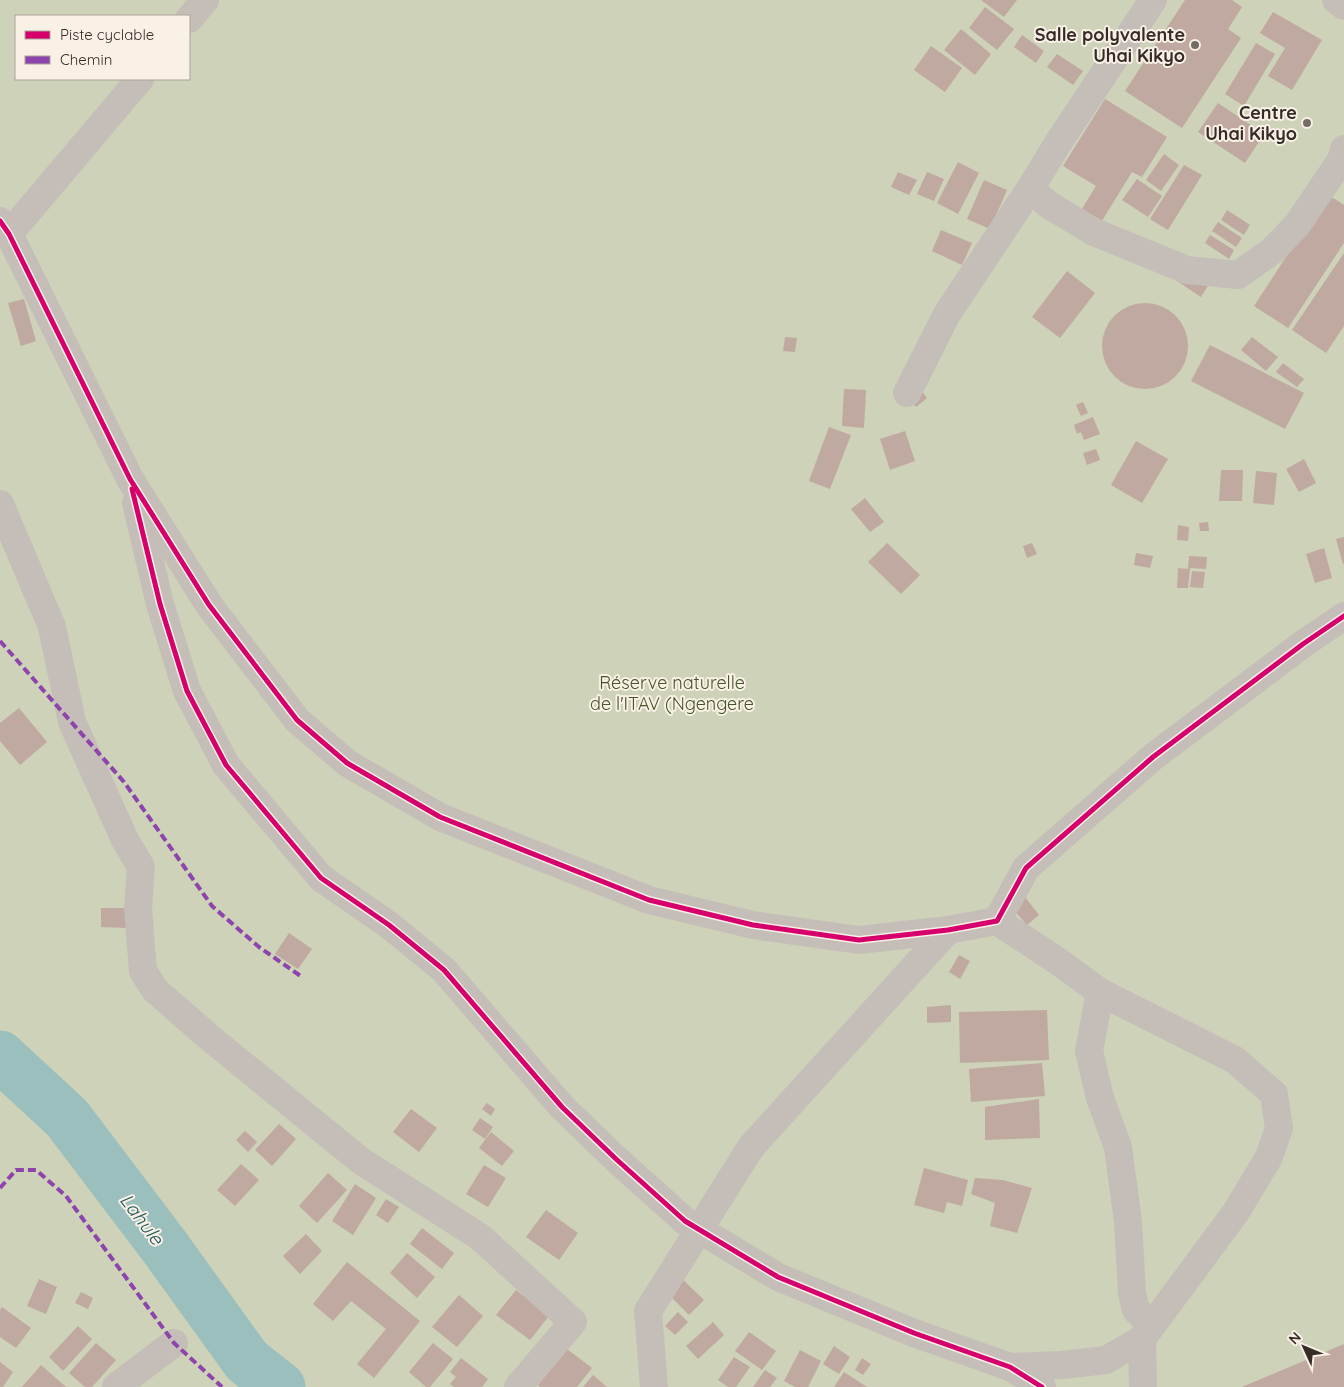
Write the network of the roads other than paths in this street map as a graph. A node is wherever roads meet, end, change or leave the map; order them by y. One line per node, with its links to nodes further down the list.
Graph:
1 (205, 0): 5 (street)
2 (1153, 0): 8 (street)
3 (1336, 0): 4 (street)
4 (1344, 6)
5 (190, 18)
6 (139, 80): 9 (street)
7 (1344, 149): 8 (street)
8 (1030, 189): 10 (street)
9 (5, 227): 11 (street)
10 (907, 393)
11 (130, 479): 15 (street); 17 (street)
12 (0, 504): 22 (street)
13 (1344, 616): 14 (street)
14 (997, 921): 15 (street); 16 (street)
15 (948, 930): 17 (street)
16 (1100, 992): 18 (street); 18 (street)
17 (700, 1230): 20 (street); 23 (street)
18 (1147, 1332): 20 (street); 25 (street)
19 (174, 1342): 21 (street)
20 (1010, 1367): 24 (street)
21 (116, 1387)
22 (518, 1387)
23 (654, 1387)
24 (1042, 1387)
25 (1143, 1387)

